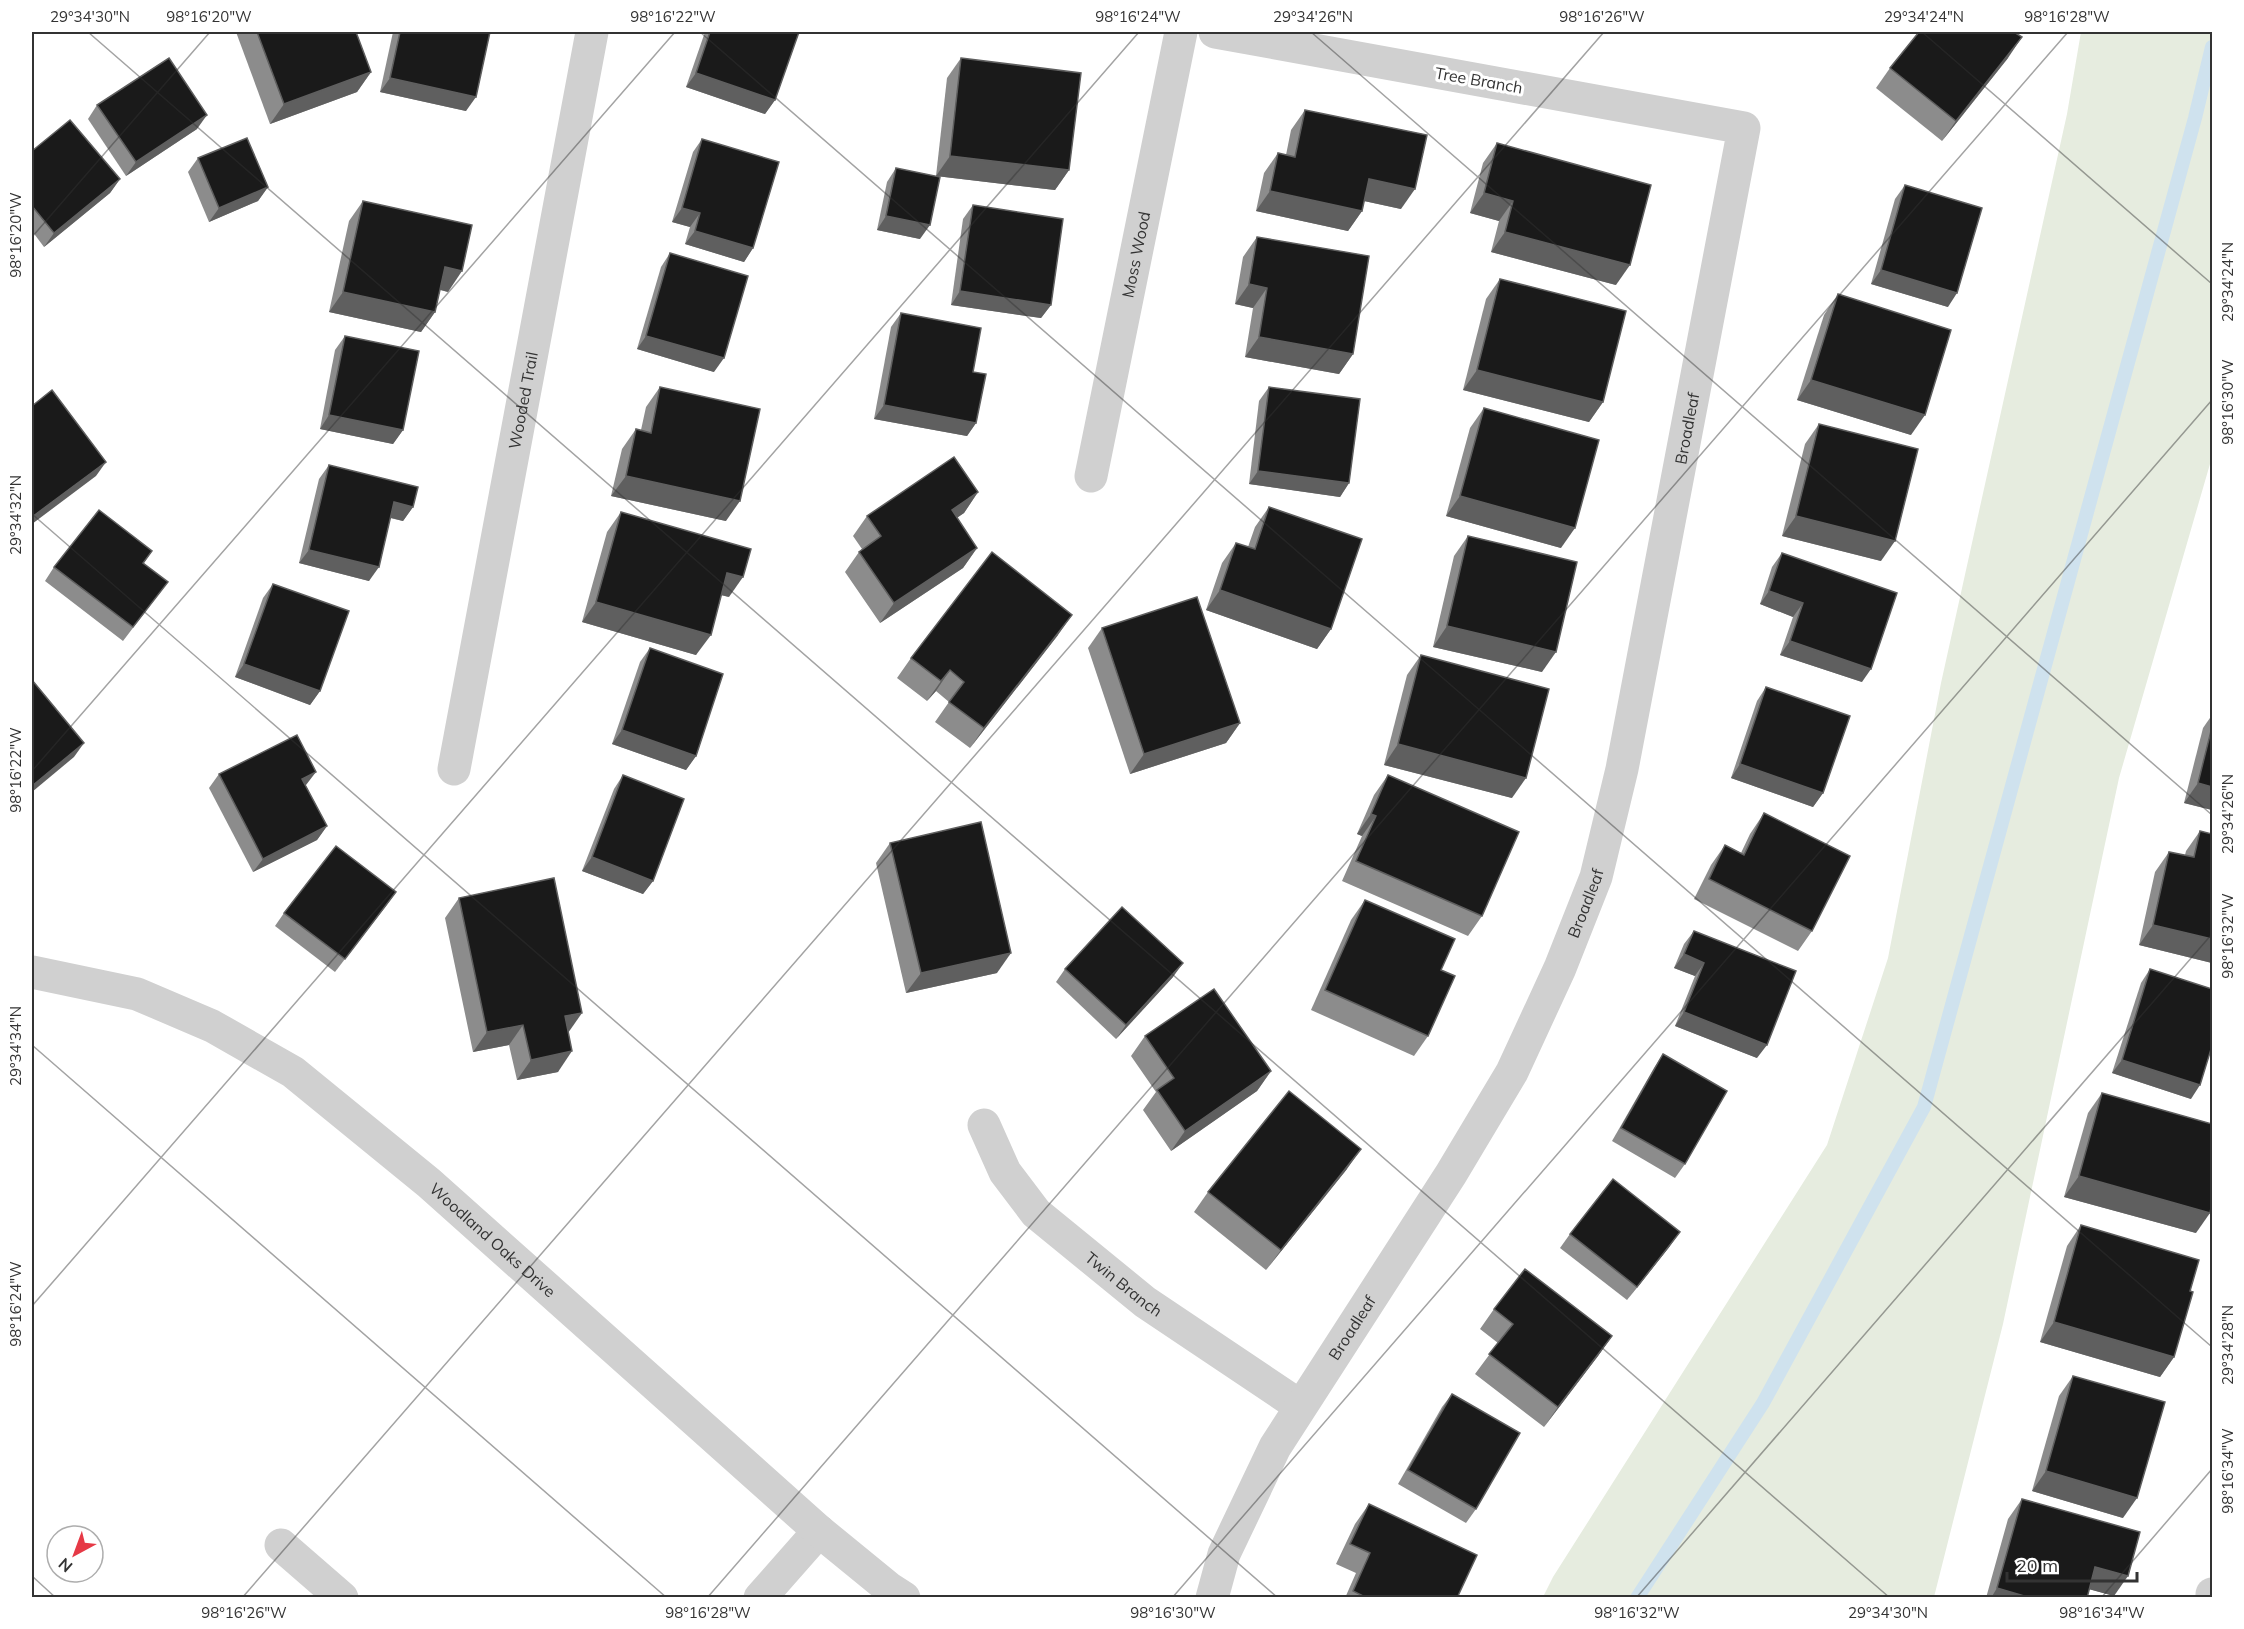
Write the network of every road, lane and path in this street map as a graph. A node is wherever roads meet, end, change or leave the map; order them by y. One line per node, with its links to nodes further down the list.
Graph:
1 (592, 32): 6 (street, Wooded Trail)
2 (1180, 32): 5 (street, Moss Wood)
3 (1215, 32): 4 (street, Tree Branch)
4 (1744, 128): 9 (street, Broadleaf)
5 (1091, 476)
6 (453, 769)
7 (32, 972): 10 (street, Woodland Oaks Drive)
8 (984, 1125): 9 (street, Twin Branch)
9 (1300, 1406): 15 (street, Broadleaf)
10 (819, 1531): 13 (street); 14 (street, Woodland Oaks Drive)
11 (281, 1545): 12 (street)
12 (342, 1598)
13 (760, 1598)
14 (904, 1598)
15 (1212, 1598)

